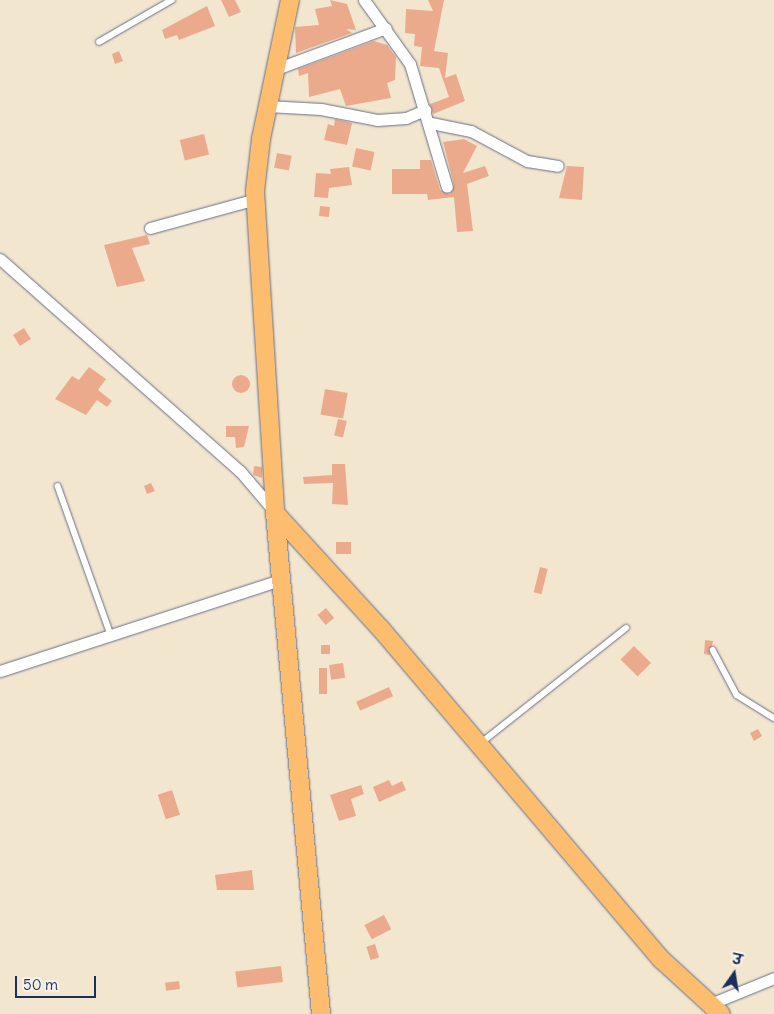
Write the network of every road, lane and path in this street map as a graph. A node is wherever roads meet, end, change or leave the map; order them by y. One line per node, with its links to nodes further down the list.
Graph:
1 (172, 0): 5 (lane)
2 (290, 0): 6 (main road)
3 (364, 0): 4 (street)
4 (386, 28): 6 (street); 8 (street)
5 (99, 42)
6 (276, 69): 7 (main road)
7 (267, 106): 8 (street); 12 (main road)
8 (425, 110): 9 (street)
9 (431, 122): 10 (street); 11 (street)
10 (558, 166)
11 (447, 187)
12 (256, 198): 13 (street); 16 (main road)
13 (150, 228)
14 (0, 260): 16 (street)
15 (58, 486): 19 (lane)
16 (275, 513): 17 (main road); 23 (main road)
17 (283, 579): 19 (street); 26 (main road)
18 (626, 628): 23 (lane)
19 (110, 632): 21 (street)
20 (713, 650): 22 (lane)
21 (0, 671)
22 (774, 718)
23 (479, 744): 25 (main road)
24 (774, 978): 25 (street)
25 (716, 1009)
26 (321, 1014)

